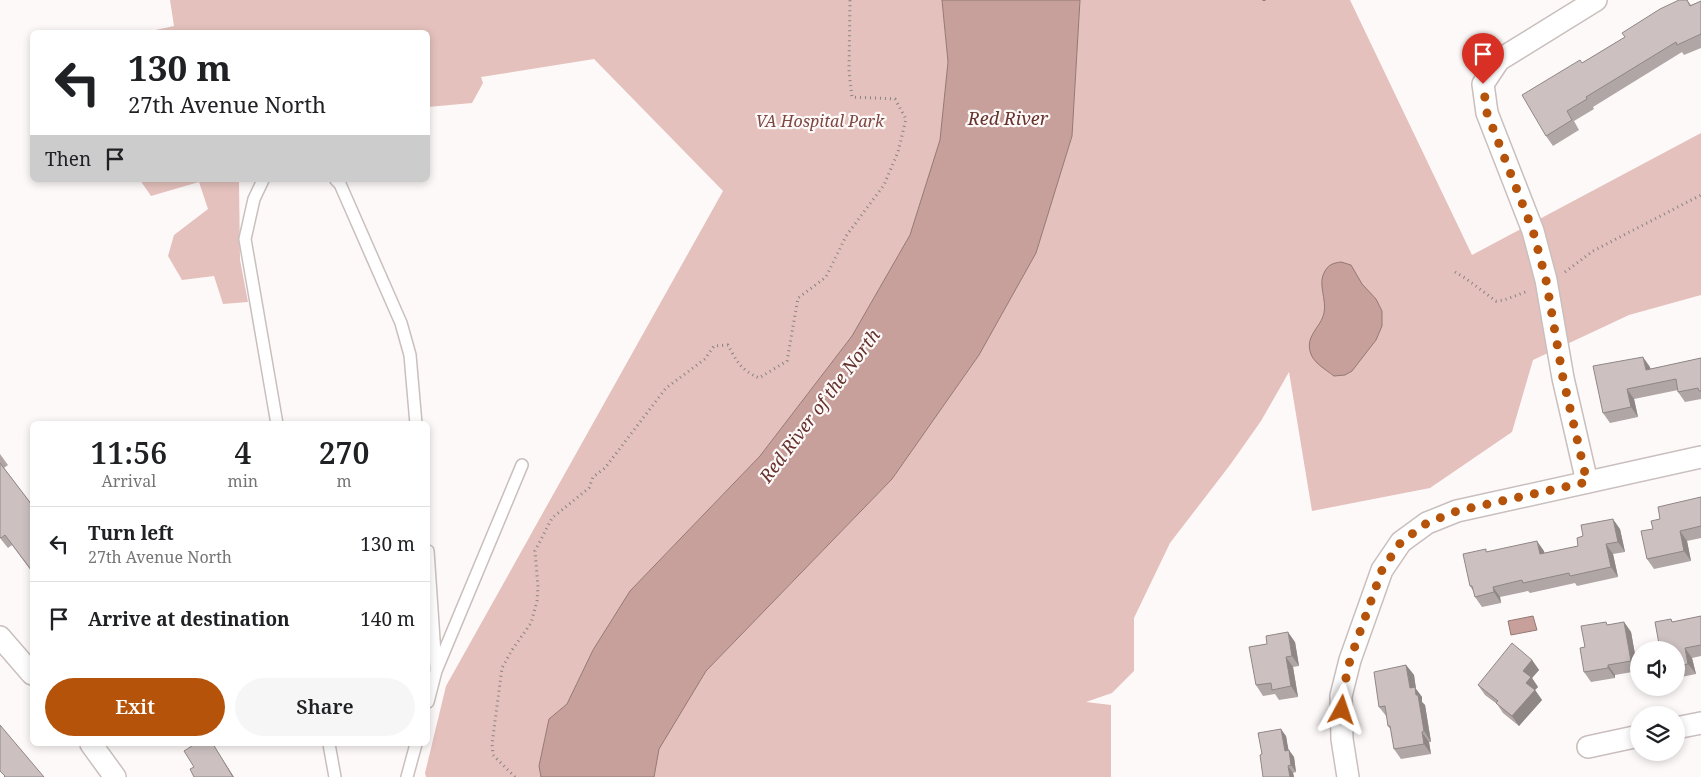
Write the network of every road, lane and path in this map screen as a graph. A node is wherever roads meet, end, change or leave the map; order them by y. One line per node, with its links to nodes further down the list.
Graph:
1 (850, 0): 28 (path)
2 (1596, 0): 7 (street)
3 (262, 182): 8 (lane)
4 (338, 182): 9 (lane)
5 (1701, 195): 7 (path)
6 (1455, 272): 7 (path)
7 (1547, 283): 12 (street)
8 (276, 421)
9 (416, 421)
10 (1701, 457): 12 (street)
11 (522, 465): 15 (lane)
12 (1587, 482): 29 (street)
13 (430, 581): 15 (lane)
14 (0, 637): 16 (street)
15 (436, 671): 17 (lane)
16 (30, 672)
17 (430, 694)
18 (1701, 723): 19 (street)
19 (1685, 726)
20 (1630, 738): 24 (street)
21 (92, 746): 25 (street)
22 (329, 746): 26 (lane)
23 (415, 746): 27 (lane)
24 (1588, 747)
25 (115, 777)
26 (335, 777)
27 (406, 777)
28 (515, 777)
29 (1348, 777)

